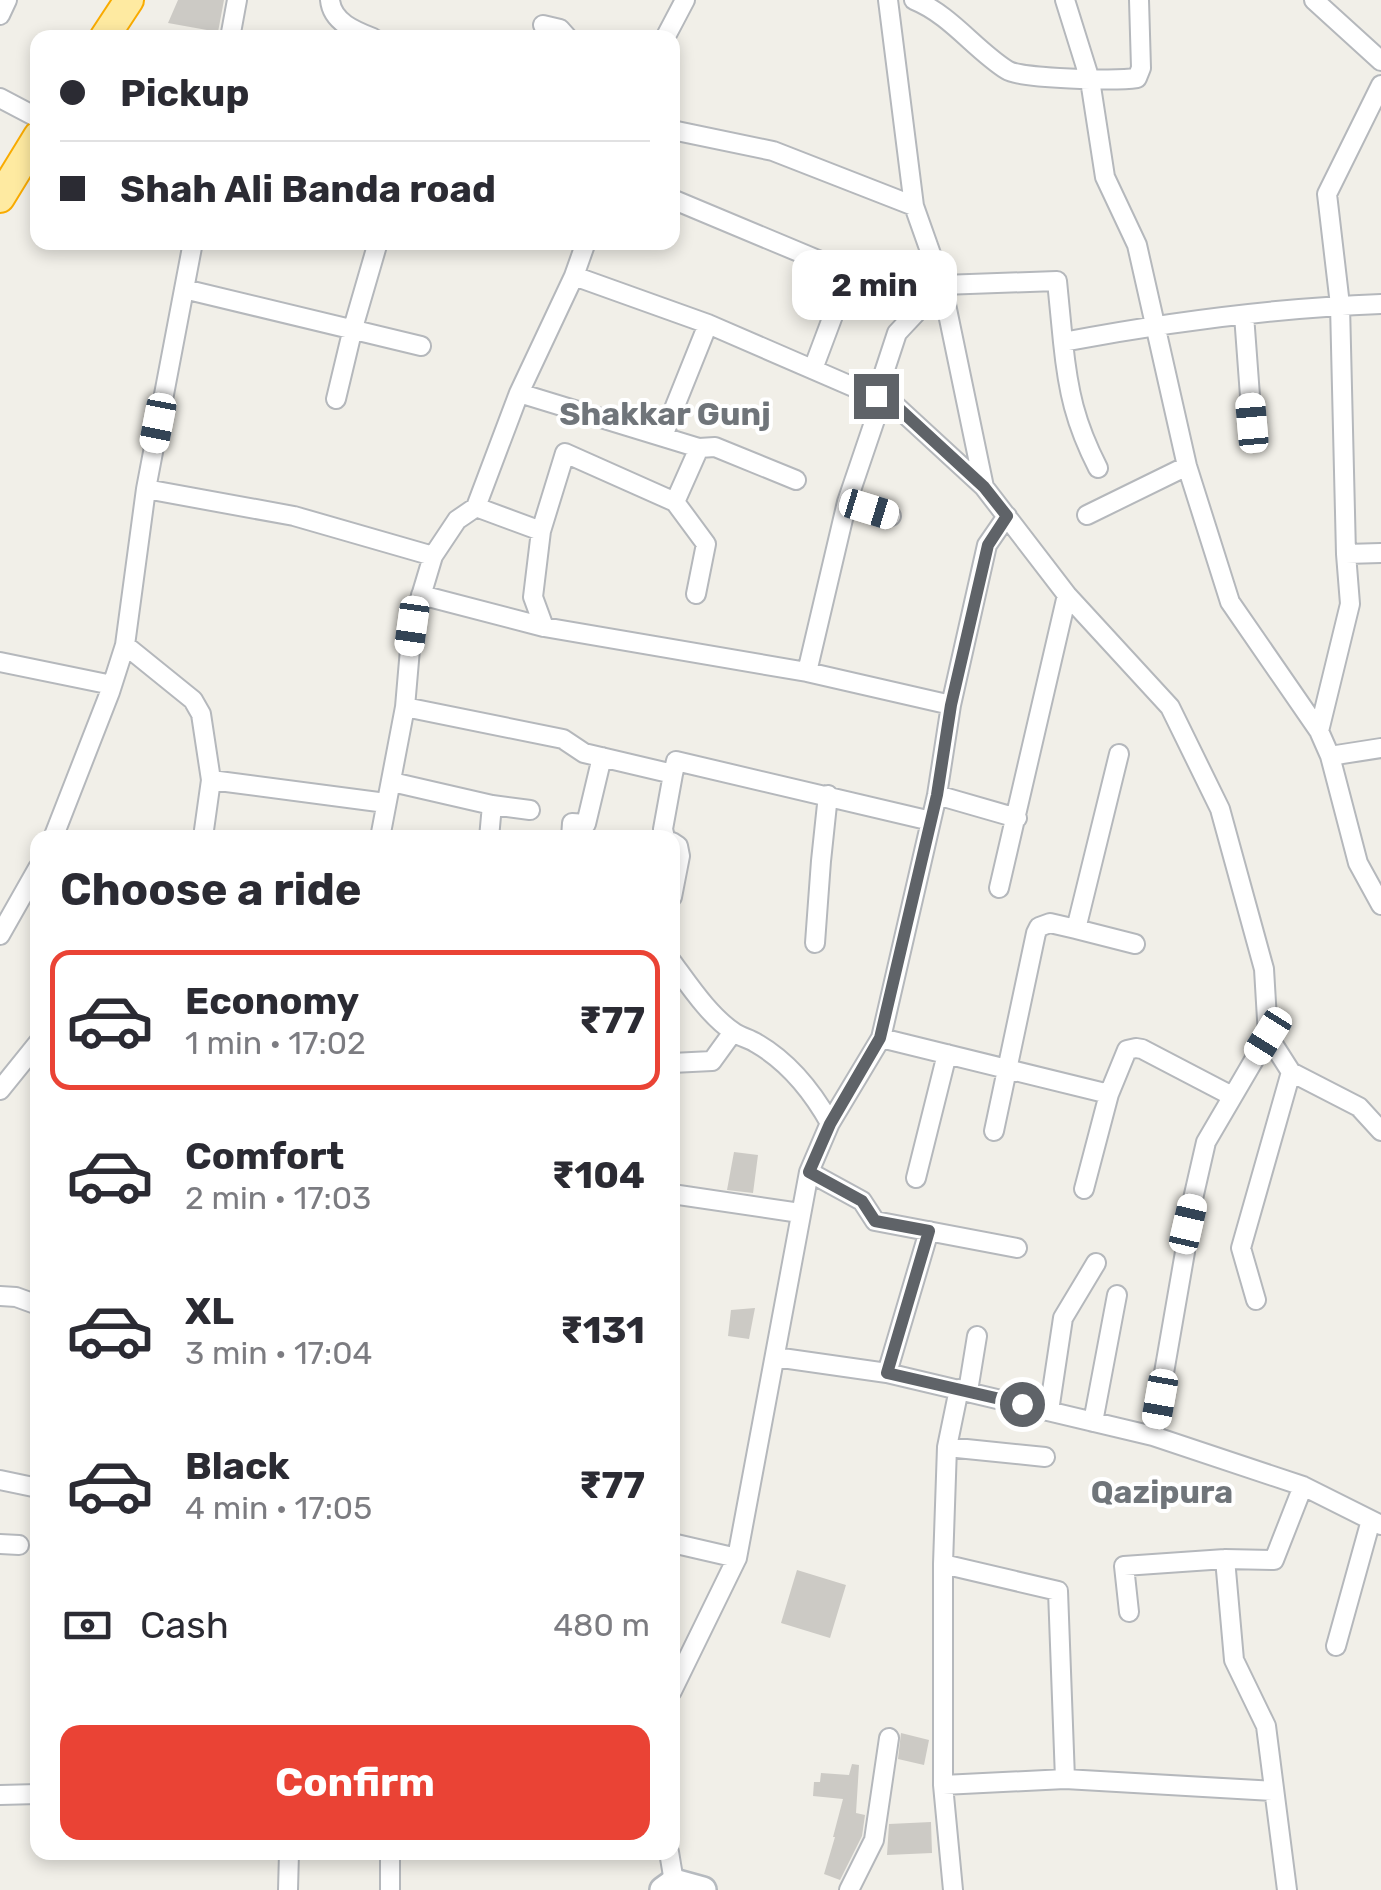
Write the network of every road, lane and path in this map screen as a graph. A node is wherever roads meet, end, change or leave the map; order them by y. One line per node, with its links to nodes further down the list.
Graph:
1 (7, 0): 11 (street)
2 (130, 0): 13 (highway)
3 (237, 0): 14 (street)
4 (330, 0): 15 (street)
5 (686, 0): 17 (street)
6 (888, 0): 27 (street)
7 (914, 0): 19 (street)
8 (1065, 0): 19 (street)
9 (1140, 0): 19 (street)
10 (1314, 0): 18 (street)
11 (0, 15)
12 (543, 24): 16 (street)
13 (109, 30)
14 (231, 30)
15 (357, 30)
16 (561, 30)
17 (669, 30)
18 (1381, 61)
19 (1090, 80): 38 (street)
20 (1381, 85): 35 (street)
21 (0, 98): 22 (street)
22 (30, 114)
23 (680, 132): 27 (street)
24 (30, 149): 25 (highway)
25 (0, 198)
26 (680, 202): 42 (street)
27 (914, 206): 32 (street)
28 (192, 250): 33 (street)
29 (376, 250): 39 (street)
30 (583, 250): 31 (street)
31 (574, 276): 37 (street); 43 (street)
32 (942, 285): 40 (street); 44 (street); 52 (street)
33 (184, 290): 39 (street); 53 (street)
34 (1381, 304): 35 (street)
35 (1340, 305): 36 (street); 62 (street)
36 (1244, 315): 38 (street); 46 (street)
37 (708, 324): 42 (street); 47 (street)
38 (1154, 325): 40 (street); 49 (street)
39 (353, 328): 41 (street); 45 (street)
40 (1063, 342): 50 (street)
41 (421, 346)
42 (813, 369): 44 (street)
43 (519, 393): 47 (street); 56 (street)
44 (879, 398): 52 (street); 55 (street)
45 (336, 400)
46 (1252, 423)
47 (663, 436): 48 (street)
48 (699, 448): 51 (street); 54 (street)
49 (1188, 466): 57 (street); 74 (street)
50 (1098, 468)
51 (796, 480)
52 (984, 487): 59 (street)
53 (146, 489): 63 (street); 68 (street)
54 (675, 502): 60 (street); 64 (street)
55 (847, 502): 58 (street); 70 (street)
56 (476, 507): 60 (street); 63 (street)
57 (1087, 515)
58 (891, 516)
59 (1007, 516): 66 (street); 72 (street)
60 (541, 531): 67 (street)
61 (1381, 553): 62 (street)
62 (1346, 554): 74 (street)
63 (433, 556): 65 (street)
64 (696, 594)
65 (421, 595): 67 (street); 73 (street)
66 (1067, 595): 87 (street); 104 (street)
67 (544, 627): 70 (street)
68 (125, 645): 71 (street); 80 (street)
69 (0, 662): 71 (street)
70 (807, 672): 72 (street)
71 (112, 685): 89 (street)
72 (951, 705): 82 (street)
73 (404, 706): 78 (street); 81 (street)
74 (1320, 731): 77 (street)
75 (1381, 748): 77 (street)
76 (1119, 754): 98 (street)
77 (1330, 756): 97 (street)
78 (602, 757): 79 (street); 93 (street)
79 (673, 774): 83 (street); 94 (street)
80 (210, 780): 84 (street); 90 (street)
81 (392, 782): 84 (street); 85 (street)
82 (937, 795): 87 (street); 88 (street)
83 (828, 796): 88 (street); 100 (street)
84 (386, 803): 91 (street)
85 (492, 806): 86 (street); 92 (street)
86 (530, 810)
87 (1016, 818): 96 (street)
88 (930, 821): 105 (street)
89 (56, 830)
90 (204, 830)
91 (381, 830)
92 (490, 830)
93 (572, 830)
94 (663, 830)
95 (30, 882): 99 (street)
96 (999, 888)
97 (1379, 898)
98 (1076, 928): 101 (street); 109 (street)
99 (0, 935)
100 (816, 942)
101 (1135, 944)
102 (680, 973): 103 (street)
103 (734, 1032): 108 (street); 114 (street)
104 (1268, 1036): 110 (street); 113 (street)
105 (880, 1038): 107 (street); 114 (street)
106 (30, 1053): 111 (street)
107 (948, 1054): 109 (street); 118 (street)
108 (680, 1063)
109 (1007, 1068): 112 (street); 115 (street)
110 (1291, 1072): 116 (street); 129 (street)
111 (0, 1090)
112 (1109, 1094): 113 (street); 119 (street)
113 (1232, 1096): 122 (street)
114 (830, 1124): 117 (street)
115 (994, 1130)
116 (1381, 1131)
117 (809, 1172): 121 (street); 123 (street)
118 (916, 1178)
119 (1084, 1189)
120 (680, 1195): 121 (street)
121 (800, 1213): 132 (street)
122 (1188, 1224)
123 (929, 1231): 124 (street); 133 (street)
124 (1017, 1248)
125 (1185, 1252): 137 (street)
126 (1096, 1263): 135 (street)
127 (1117, 1295): 136 (street)
128 (0, 1296): 130 (street)
129 (1256, 1300)
130 (30, 1302)
131 (977, 1336): 134 (street)
132 (776, 1356): 133 (street); 145 (street)
133 (887, 1373): 134 (street)
134 (963, 1390): 135 (street); 138 (street)
135 (1048, 1411): 136 (street)
136 (1093, 1422): 137 (street)
137 (1153, 1436): 142 (street)
138 (947, 1447): 139 (street); 147 (street)
139 (1044, 1457)
140 (0, 1480): 141 (street)
141 (30, 1486)
142 (1303, 1486): 143 (street); 146 (street)
143 (1376, 1522): 149 (street)
144 (680, 1544): 145 (street)
145 (737, 1558): 150 (street)
146 (1225, 1559): 148 (street); 154 (street)
147 (943, 1564): 152 (street); 153 (street)
148 (1128, 1612)
149 (1336, 1646)
150 (680, 1674)
151 (889, 1738): 164 (street)
152 (1065, 1778): 153 (street); 154 (street)
153 (944, 1784): 165 (street)
154 (1274, 1790): 166 (street)
155 (30, 1794): 156 (street)
156 (0, 1795)
157 (289, 1860): 161 (street)
158 (390, 1860): 162 (street)
159 (669, 1860): 160 (street)
160 (669, 1886): 163 (main road)
161 (288, 1890)
162 (390, 1890)
163 (703, 1890)
164 (849, 1890)
165 (953, 1890)
166 (1288, 1890)

